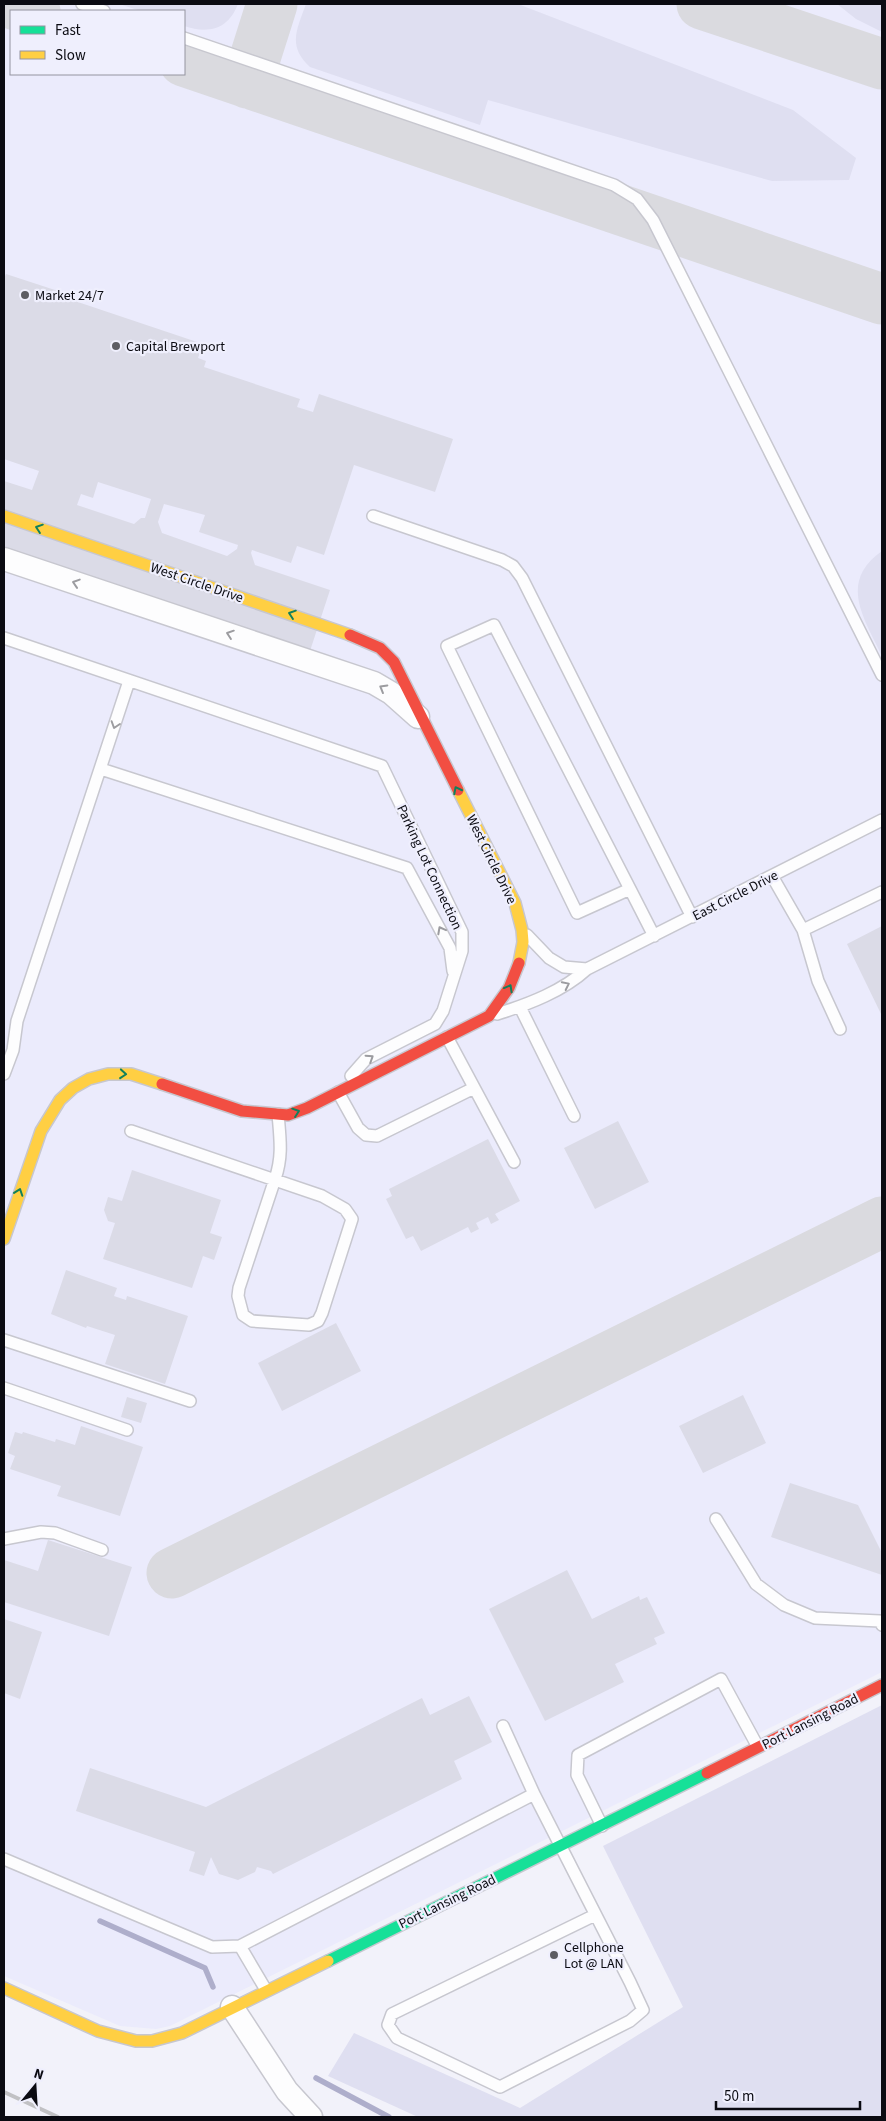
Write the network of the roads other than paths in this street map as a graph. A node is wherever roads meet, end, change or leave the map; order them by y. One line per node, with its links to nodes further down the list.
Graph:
1 (82, 4): 2 (lane)
2 (101, 10)
3 (185, 38): 8 (lane)
4 (4, 516): 10 (street, West Circle Drive, one-way to 4)
5 (373, 516): 16 (lane)
6 (4, 559): 10 (street, one-way to 6)
7 (4, 638): 9 (lane)
8 (882, 675)
9 (129, 681): 11 (lane, one-way to 11); 21 (lane, Parking Lot Connection)
10 (421, 719): 17 (street, West Circle Drive, one-way to 10)
11 (101, 768): 21 (lane, one-way to 11); 26 (lane)
12 (882, 820): 13 (lane, East Circle Drive)
13 (772, 876): 16 (lane, East Circle Drive); 18 (lane)
14 (630, 889): 14 (lane); 19 (lane)
15 (882, 892): 18 (lane)
16 (692, 917): 19 (lane, East Circle Drive)
17 (522, 930): 20 (lane); 23 (street, West Circle Drive, one-way to 17)
18 (803, 930): 24 (lane)
19 (654, 936): 20 (lane, East Circle Drive)
20 (587, 969): 22 (lane, East Circle Drive, one-way to 20)
21 (454, 976): 28 (lane, Parking Lot Connection, one-way to 21)
22 (520, 1006): 23 (lane, East Circle Drive); 30 (lane)
23 (489, 1016): 25 (street, West Circle Drive)
24 (840, 1029)
25 (447, 1037): 27 (lane); 28 (street, West Circle Drive)
26 (4, 1074)
27 (474, 1088): 28 (lane); 32 (lane)
28 (337, 1093): 29 (street, West Circle Drive, one-way to 28)
29 (278, 1114): 33 (lane); 34 (street, West Circle Drive, one-way to 29)
30 (574, 1116)
31 (131, 1131): 33 (lane)
32 (514, 1162)
33 (275, 1179): 33 (lane)
34 (4, 1239)
35 (4, 1340): 37 (lane)
36 (4, 1388): 38 (lane)
37 (190, 1401)
38 (127, 1430)
39 (716, 1518): 42 (lane)
40 (4, 1539): 41 (lane)
41 (102, 1550)
42 (882, 1625)
43 (882, 1685): 45 (street, Port Lansing Road)
44 (503, 1726): 46 (lane)
45 (758, 1747): 47 (street, Port Lansing Road); 47 (lane)
46 (534, 1794): 48 (lane); 51 (lane)
47 (602, 1826): 48 (street, Port Lansing Road)
48 (560, 1846): 50 (lane); 53 (street, Port Lansing Road)
49 (4, 1859): 51 (lane)
50 (595, 1915): 50 (lane)
51 (240, 1946): 53 (lane)
52 (4, 1988): 54 (street, Port Lansing Road)
53 (266, 1990): 54 (street, Port Lansing Road)
54 (232, 2007): 55 (street)
55 (311, 2117)

